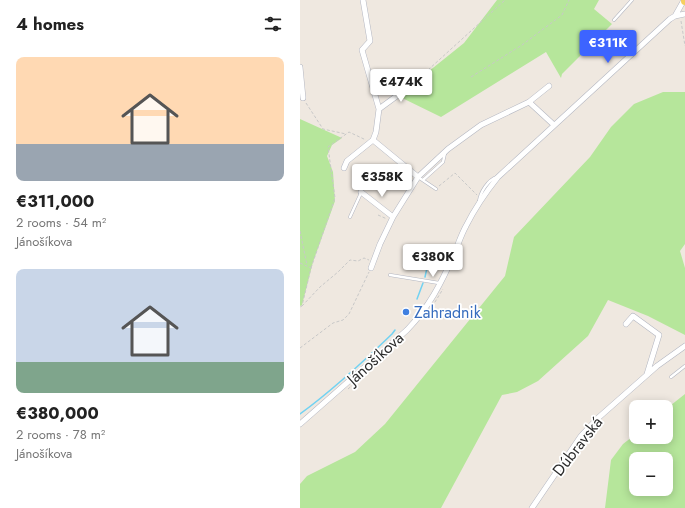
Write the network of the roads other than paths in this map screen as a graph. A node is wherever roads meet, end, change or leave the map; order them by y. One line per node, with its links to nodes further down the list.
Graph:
1 (362, 0): 12 (street)
2 (632, 0): 6 (lane)
3 (685, 0): 5 (street)
4 (685, 14): 5 (street)
5 (675, 16): 13 (street, Jánošíkova)
6 (614, 20)
7 (300, 67): 10 (street)
8 (413, 84): 12 (street)
9 (549, 86): 11 (street)
10 (303, 98)
11 (529, 102): 13 (street); 15 (street)
12 (379, 109): 14 (street)
13 (554, 125): 25 (street, Jánošíkova)
14 (373, 140): 16 (street); 17 (street)
15 (445, 152): 17 (street); 18 (lane)
16 (344, 168)
17 (418, 177): 18 (lane); 21 (street)
18 (424, 180): 19 (lane)
19 (436, 189)
20 (361, 192): 21 (street); 22 (lane)
21 (392, 216): 23 (street)
22 (350, 217)
23 (371, 268)
24 (390, 275): 25 (lane)
25 (443, 283): 31 (street, Jánošíkova)
26 (626, 324): 29 (street)
27 (685, 346): 29 (street, Dúbravská)
28 (685, 366): 30 (lane)
29 (647, 374): 32 (street, Dúbravská)
30 (671, 377)
31 (300, 424)
32 (532, 508)

